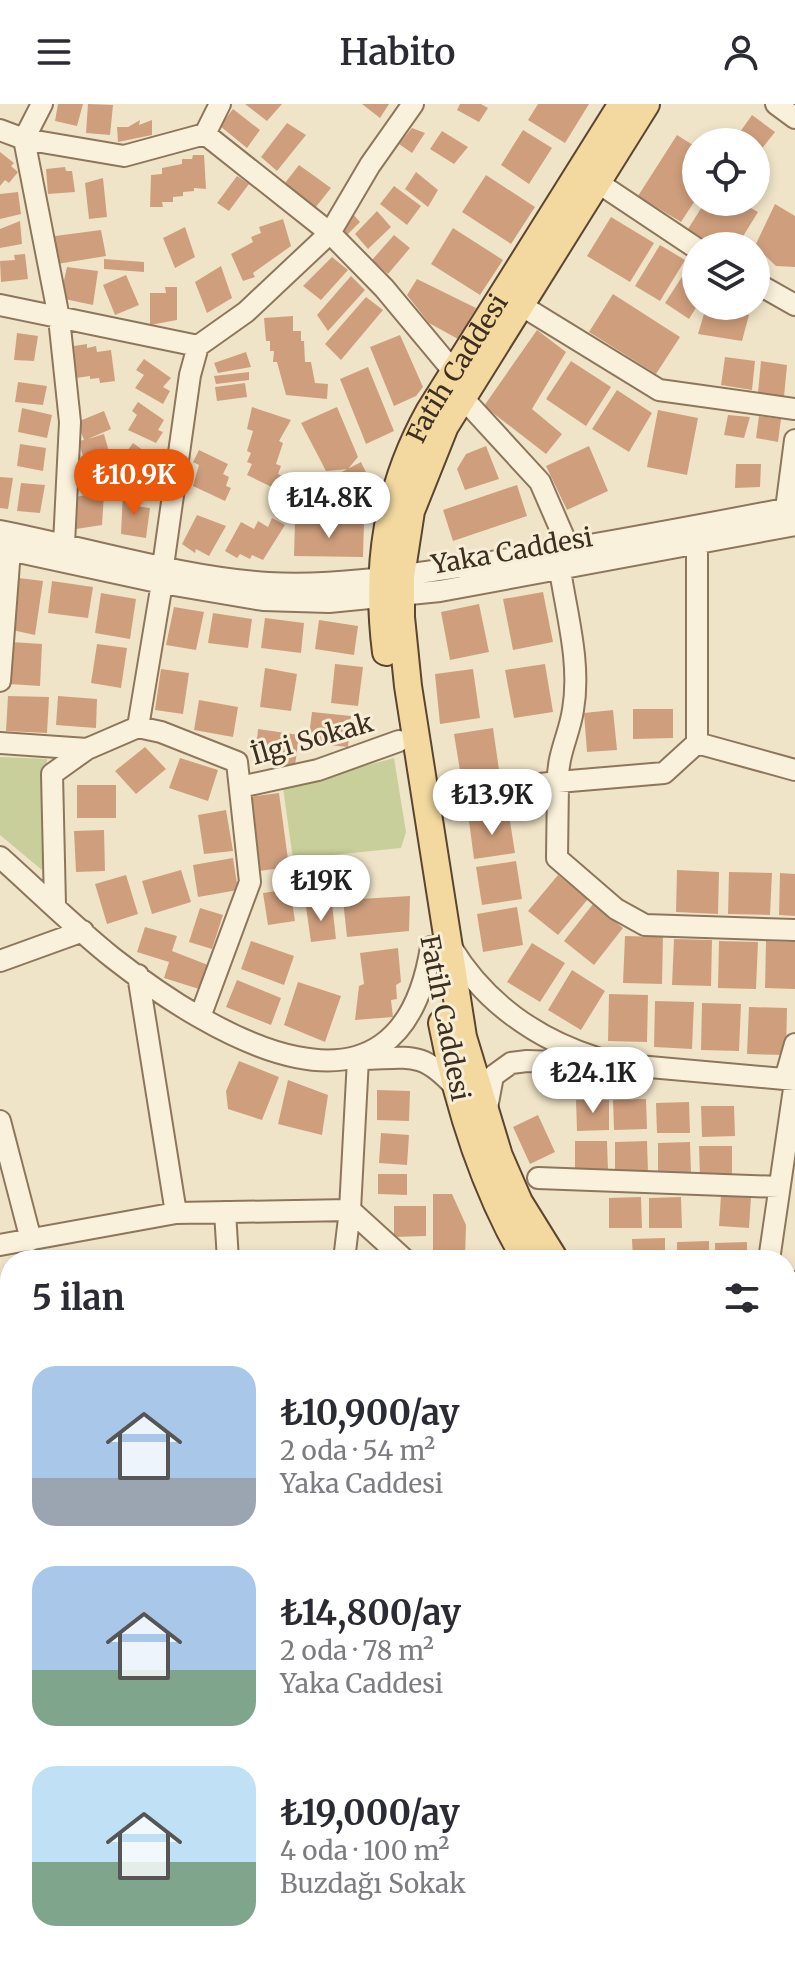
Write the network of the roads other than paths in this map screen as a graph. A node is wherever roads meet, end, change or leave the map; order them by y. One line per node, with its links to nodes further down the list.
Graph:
1 (42, 104): 10 (street)
2 (220, 104): 9 (street)
3 (413, 104): 12 (street)
4 (622, 104): 20 (main road, Fatih Caddesi)
5 (646, 104): 11 (main road, Fatih Caddesi)
6 (776, 104): 7 (street)
7 (795, 118)
8 (0, 130): 10 (street)
9 (205, 134): 10 (street); 12 (street)
10 (24, 139): 18 (street)
11 (597, 182): 13 (street); 15 (main road, Fatih Caddesi)
12 (330, 233): 19 (street); 20 (street)
13 (682, 239)
14 (770, 291): 17 (street)
15 (519, 304): 20 (main road, Fatih Caddesi); 21 (street)
16 (0, 305): 18 (street)
17 (795, 305)
18 (59, 318): 19 (street); 26 (street)
19 (198, 346): 30 (street)
20 (458, 384): 28 (street); 31 (main road, Fatih Caddesi)
21 (795, 409)
22 (795, 440): 23 (street)
23 (792, 514): 25 (street, Yaka Caddesi); 28 (street, Yaka Caddesi)
24 (0, 531): 26 (street, Yaka Caddesi)
25 (697, 543): 29 (street, Yaka Caddesi); 36 (street)
26 (64, 544): 30 (street, Yaka Caddesi)
27 (5, 549): 30 (street, Yaka Caddesi); 32 (street)
28 (569, 549): 31 (street, Yaka Caddesi)
29 (560, 570): 31 (street, Yaka Caddesi); 39 (street)
30 (162, 575): 31 (street, Yaka Caddesi); 33 (street)
31 (391, 587): 34 (main road, Fatih Caddesi); 41 (main road, Fatih Caddesi)
32 (0, 681)
33 (138, 727): 37 (street); 40 (street)
34 (399, 741): 40 (street, İlgi Sokak); 46 (main road, Fatih Caddesi)
35 (0, 743): 37 (street)
36 (697, 743): 38 (street); 39 (street)
37 (87, 749): 43 (street)
38 (795, 770)
39 (558, 782): 41 (street); 44 (street)
40 (240, 787): 49 (street)
41 (424, 797): 46 (main road, Fatih Caddesi)
42 (0, 857): 43 (street)
43 (55, 905): 45 (street)
44 (795, 930)
45 (83, 931): 47 (street); 48 (street)
46 (438, 943): 51 (street); 52 (street); 54 (main road, Fatih Caddesi); 56 (main road, Fatih Caddesi)
47 (0, 961)
48 (138, 975): 49 (street); 61 (street)
49 (200, 1017): 51 (street)
50 (795, 1044): 53 (street)
51 (358, 1059): 54 (street); 59 (street)
52 (616, 1064): 53 (street); 56 (street)
53 (792, 1080): 58 (street)
54 (456, 1088): 56 (main road, Fatih Caddesi)
55 (0, 1121): 62 (street)
56 (479, 1132): 67 (main road); 68 (main road)
57 (538, 1178): 58 (street)
58 (779, 1187): 69 (street)
59 (350, 1210): 60 (street); 65 (street); 66 (street)
60 (225, 1212): 61 (street); 64 (street)
61 (176, 1213): 62 (street)
62 (31, 1240): 63 (street)
63 (0, 1245)
64 (227, 1250)
65 (345, 1250)
66 (394, 1250)
67 (520, 1250)
68 (549, 1250)
69 (770, 1250)

